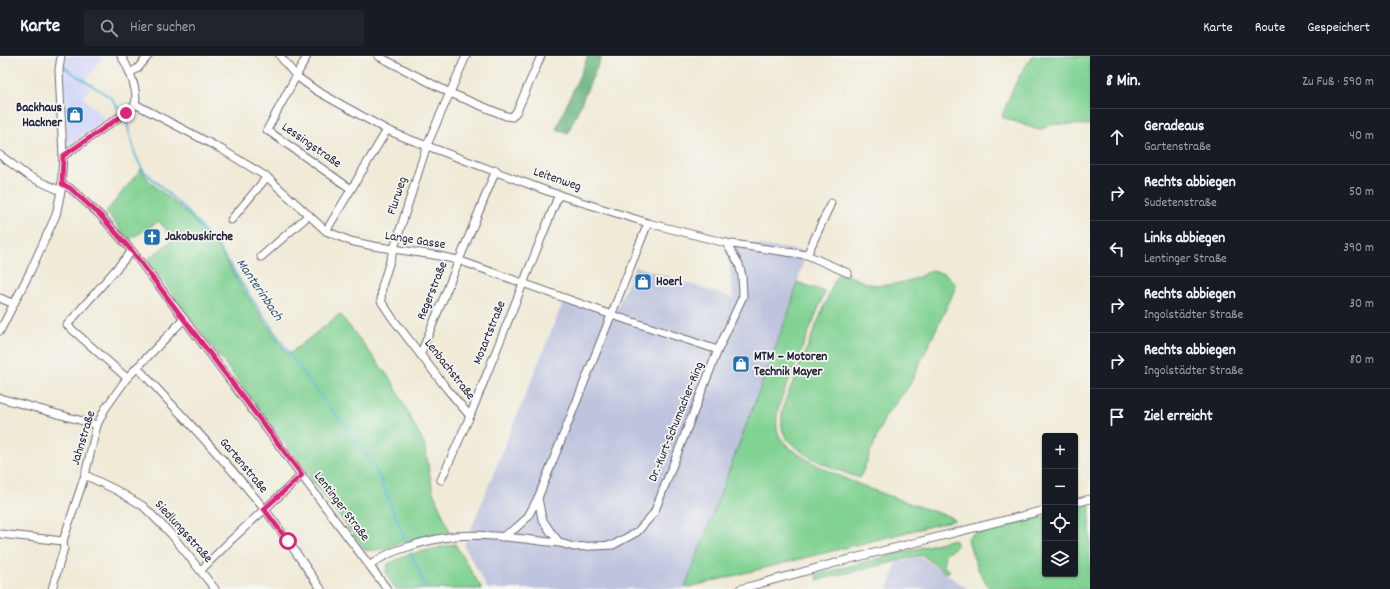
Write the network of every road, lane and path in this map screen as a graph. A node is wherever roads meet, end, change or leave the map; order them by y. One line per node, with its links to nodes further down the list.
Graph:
1 (61, 56): 17 (street)
2 (121, 56): 10 (street)
3 (148, 56): 10 (street)
4 (280, 56): 11 (street, Leitenweg)
5 (307, 56): 11 (street)
6 (378, 56): 9 (street)
7 (466, 56): 12 (street, Flurweg)
8 (541, 56): 12 (street)
9 (389, 59): 12 (street)
10 (130, 73): 13 (street)
11 (296, 76): 14 (street, Leitenweg); 21 (street, Lessingstraße)
12 (450, 92): 15 (street, Flurweg)
13 (135, 104): 17 (street); 19 (street, Lange Gasse)
14 (387, 130): 15 (street, Leitenweg); 21 (street)
15 (427, 145): 18 (street, Leitenweg); 29 (street, Flurweg)
16 (0, 155): 20 (street, Lentinger Straße)
17 (63, 156): 20 (street)
18 (496, 170): 22 (street, Leitenweg); 33 (street, Regerstraße)
19 (267, 177): 24 (street, Lange Gasse); 25 (street)
20 (61, 188): 30 (street, Lentinger Straße); 38 (street)
21 (352, 189): 27 (street)
22 (559, 194): 26 (street, Leitenweg); 35 (street, Mozartstraße)
23 (831, 203): 31 (street)
24 (309, 215): 27 (street, Lange Gasse); 32 (street)
25 (231, 220)
26 (648, 222): 28 (street, Leitenweg); 39 (street)
27 (326, 231): 29 (street, Lange Gasse)
28 (726, 243): 31 (street, Leitenweg); 42 (street, Dr.-Kurt-Schumacher-Ring)
29 (394, 249): 33 (street, Lange Gasse); 37 (street, Flurweg)
30 (132, 251): 40 (street, Lentinger Straße); 45 (street)
31 (807, 256): 34 (street, Leitenweg)
32 (261, 257)
33 (458, 260): 35 (street, Lange Gasse); 43 (street, Regerstraße)
34 (848, 273)
35 (523, 282): 39 (street, Lange Gasse); 47 (street, Mozartstraße)
36 (0, 298): 38 (street)
37 (381, 301): 43 (street, Lenbachstraße)
38 (14, 304): 41 (street)
39 (612, 314): 42 (street, Lange Gasse); 52 (street)
40 (184, 319): 44 (street, Jahnstraße); 50 (street, Lentinger Straße)
41 (0, 331)
42 (718, 350): 60 (street, Dr.-Kurt-Schumacher-Ring)
43 (421, 354): 47 (street, Lenbachstraße)
44 (137, 367): 45 (street, Jahnstraße); 55 (street, Gartenstraße)
45 (127, 378): 48 (street, Jahnstraße)
46 (0, 398): 48 (street)
47 (470, 416): 51 (street, Mozartstraße)
48 (97, 426): 49 (street, Jahnstraße)
49 (85, 475): 59 (street, Jahnstraße); 62 (street, Siedlungsstraße)
50 (302, 475): 55 (street); 61 (street, Lentinger Straße)
51 (441, 480)
52 (538, 498): 58 (street); 60 (street)
53 (1090, 499): 54 (street)
54 (1078, 502)
55 (264, 509): 62 (street); 65 (street, Gartenstraße)
56 (1042, 511): 67 (street)
57 (0, 534): 59 (street)
58 (502, 537): 60 (street, Dr.-Kurt-Schumacher-Ring); 61 (street, Dr.-Kurt-Schumacher-Ring)
59 (63, 541): 63 (street, Jahnstraße)
60 (560, 543)
61 (370, 566): 66 (street, Lentinger Straße)
62 (201, 570): 64 (street, Siedlungsstraße)
63 (52, 589)
64 (215, 589)
65 (321, 589)
66 (387, 589)
67 (740, 589)

